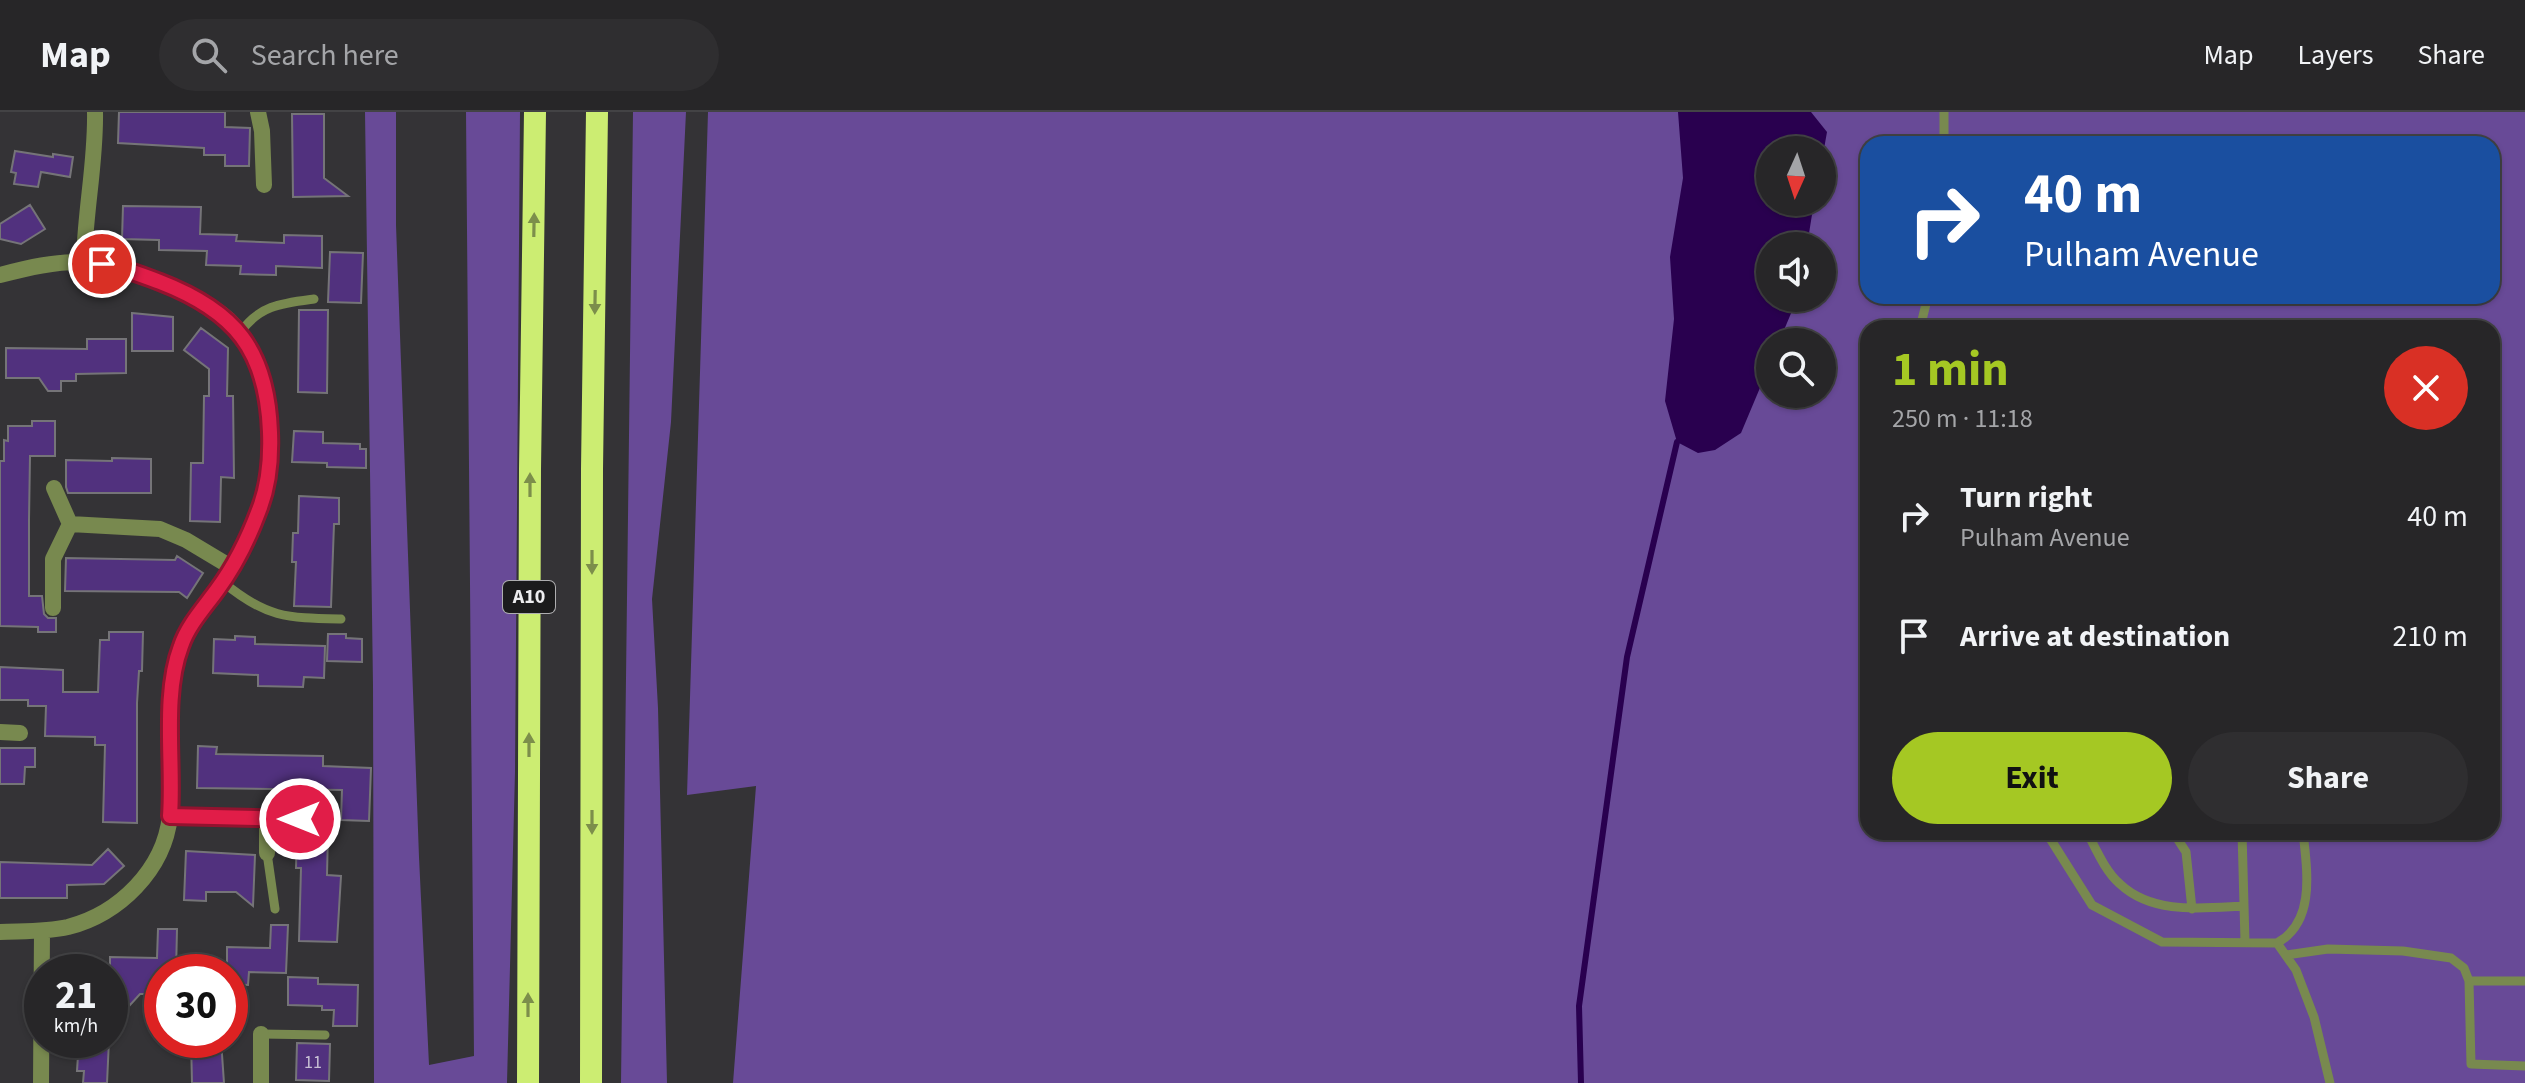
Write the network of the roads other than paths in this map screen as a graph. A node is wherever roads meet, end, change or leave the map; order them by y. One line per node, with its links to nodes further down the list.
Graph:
1 (95, 112): 8 (street)
2 (258, 112): 7 (street)
3 (535, 112): 43 (highway, A10, one-way to 3)
4 (597, 112): 44 (highway, one-way to 44)
5 (1944, 112): 6 (lane)
6 (1944, 136)
7 (264, 185)
8 (84, 262): 9 (street); 11 (street)
9 (0, 275)
10 (314, 299): 11 (lane)
11 (240, 333): 14 (street)
12 (54, 488): 13 (street)
13 (70, 524): 14 (street); 15 (street)
14 (227, 574): 16 (lane); 19 (street)
15 (53, 608)
16 (341, 619)
17 (0, 732): 18 (street)
18 (20, 733)
19 (170, 816): 20 (street); 31 (street)
20 (267, 819): 21 (street); 27 (street)
21 (300, 819)
22 (2051, 840): 33 (lane)
23 (2091, 840): 30 (lane)
24 (2178, 840): 30 (lane)
25 (2242, 840): 28 (lane)
26 (2304, 840): 34 (lane)
27 (267, 853): 29 (lane)
28 (2244, 906): 30 (lane); 33 (lane)
29 (275, 909)
30 (2192, 909)
31 (42, 931): 32 (street); 41 (street)
32 (0, 932)
33 (2245, 942): 34 (lane)
34 (2277, 943): 35 (lane)
35 (2286, 955): 36 (lane); 45 (lane)
36 (2469, 981): 37 (lane); 40 (lane)
37 (2525, 981)
38 (261, 1034): 39 (lane); 42 (street)
39 (325, 1035)
40 (2525, 1066)
41 (41, 1083)
42 (261, 1083)
43 (528, 1083)
44 (591, 1083)
45 (2330, 1083)

